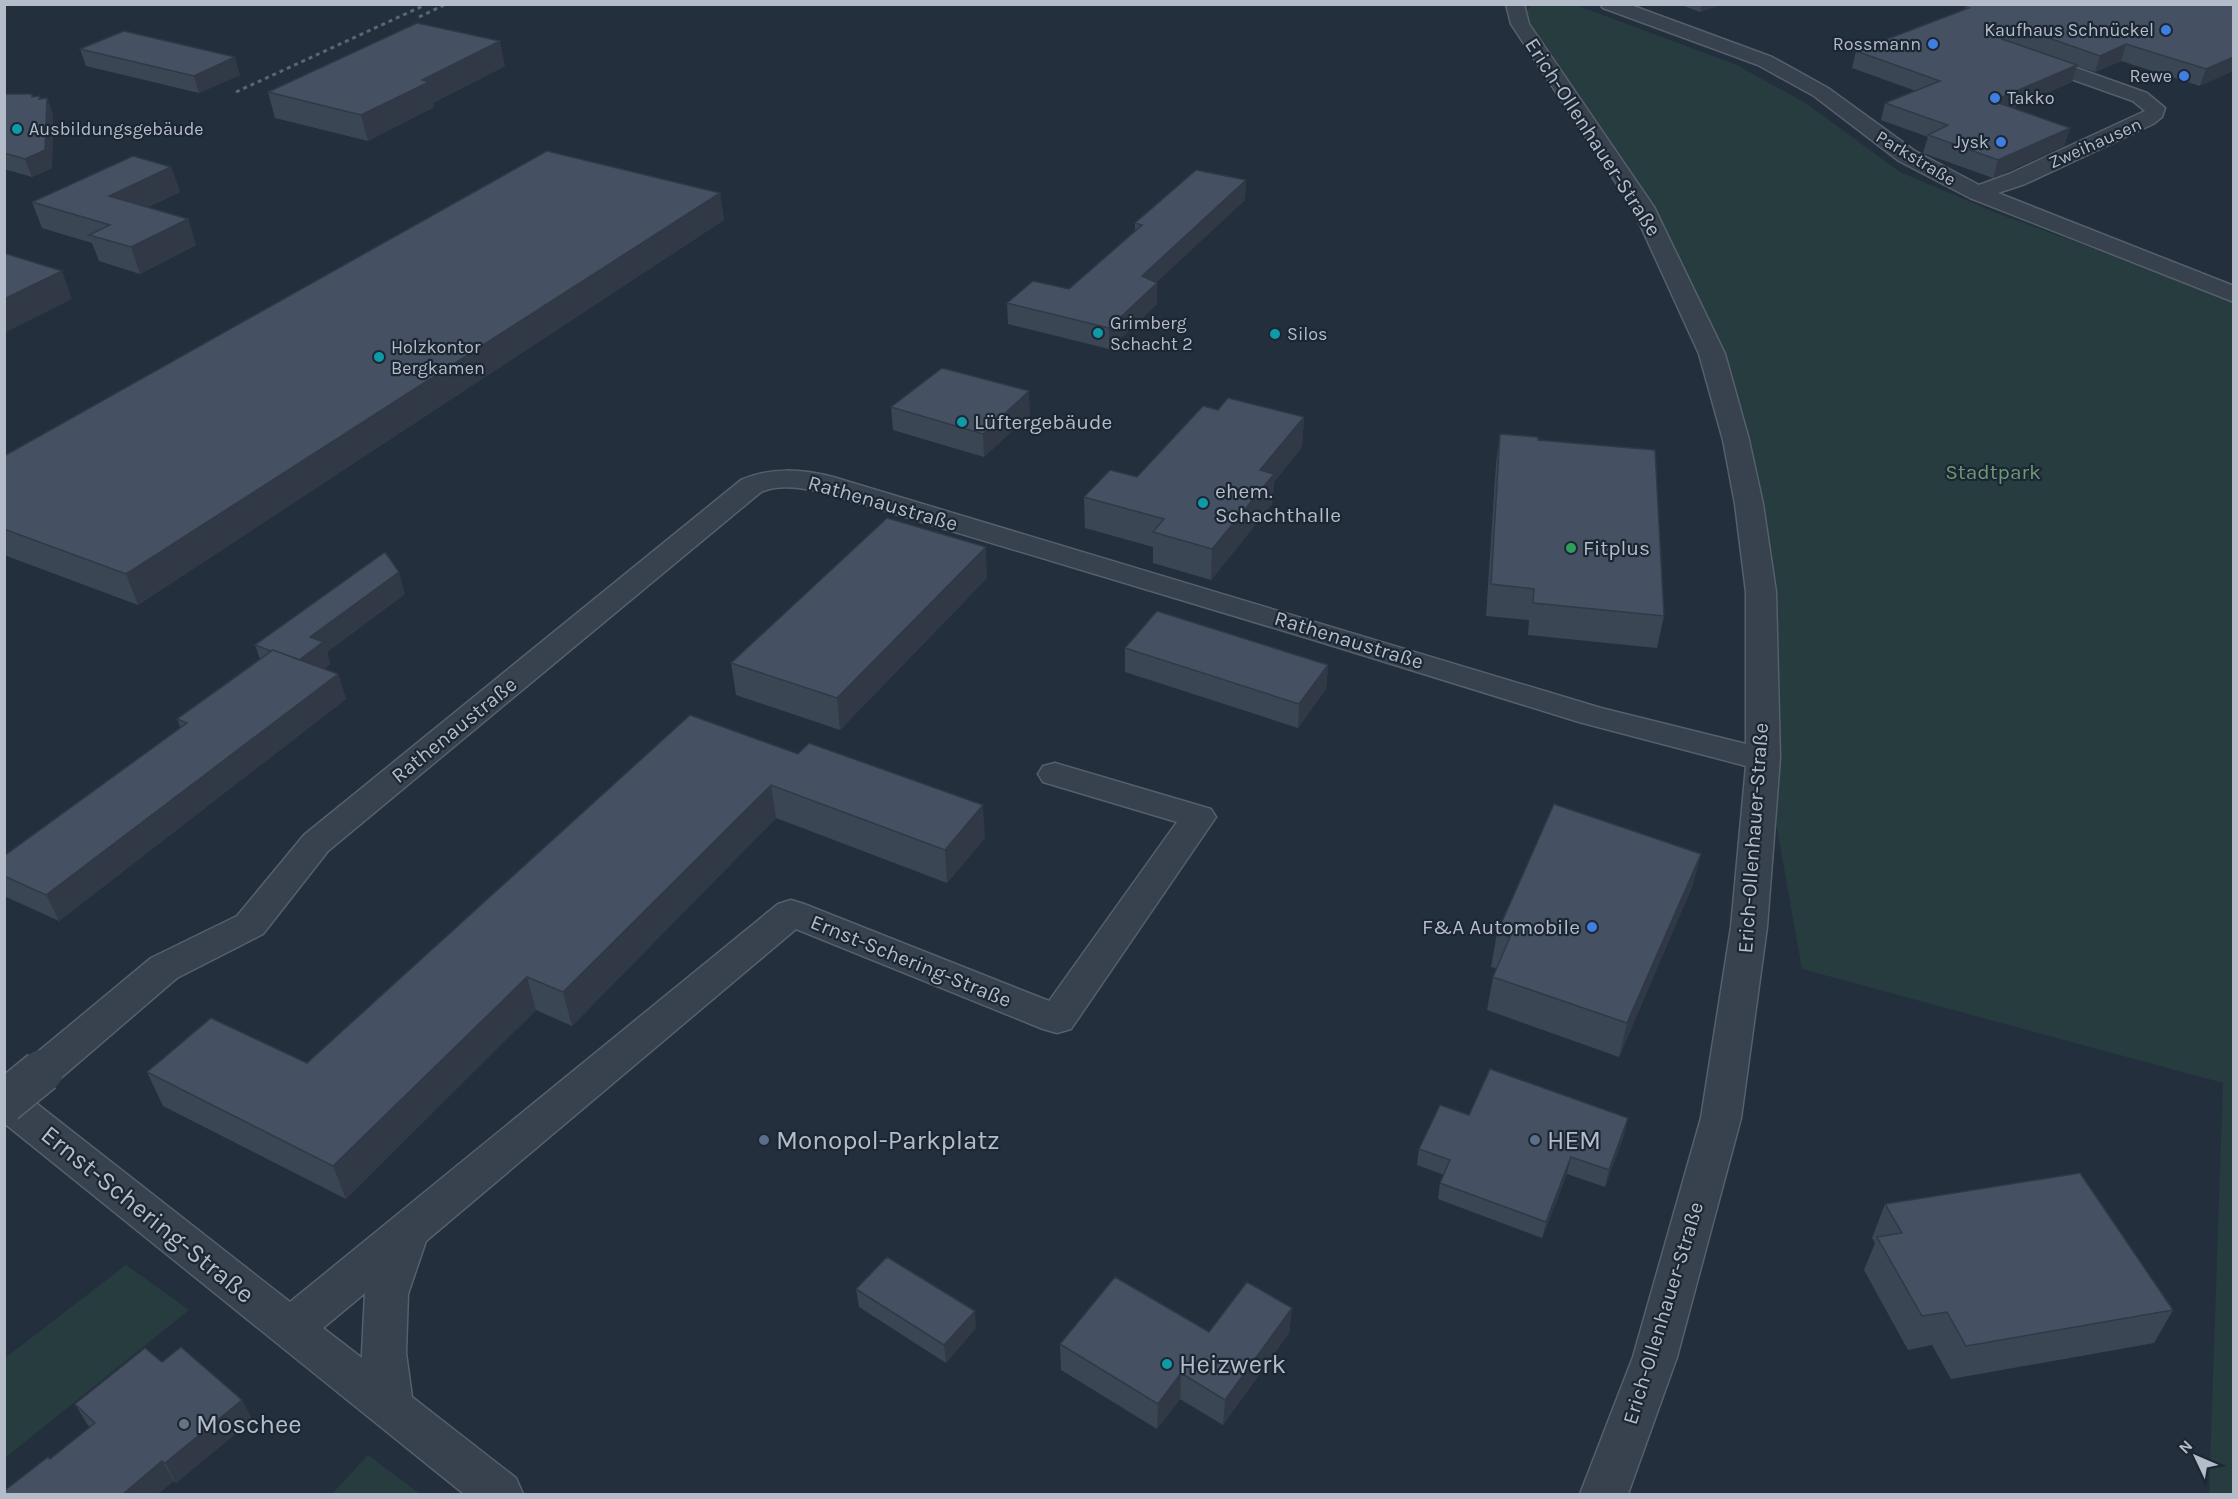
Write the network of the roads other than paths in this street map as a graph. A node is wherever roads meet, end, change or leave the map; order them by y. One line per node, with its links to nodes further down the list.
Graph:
1 (1515, 4): 8 (street, Erich-Ollenhauer-Straße)
2 (1609, 4): 4 (street, Parkstraße)
3 (2016, 54): 4 (street, Zweihausen)
4 (1978, 193): 6 (street, Parkstraße)
5 (2234, 266): 6 (street)
6 (2203, 283): 7 (street, Parkstraße)
7 (2234, 295)
8 (1763, 758): 10 (street, Rathenaustraße, bridge); 15 (street, Erich-Ollenhauer-Straße)
9 (1055, 774): 11 (street, Ernst-Schering-Straße)
10 (4, 1101): 12 (street, Ernst-Schering-Straße)
11 (408, 1231): 12 (street, Ernst-Schering-Straße); 13 (street)
12 (291, 1328): 13 (street, Ernst-Schering-Straße)
13 (390, 1407): 14 (street, Ernst-Schering-Straße)
14 (499, 1494)
15 (1604, 1494)

